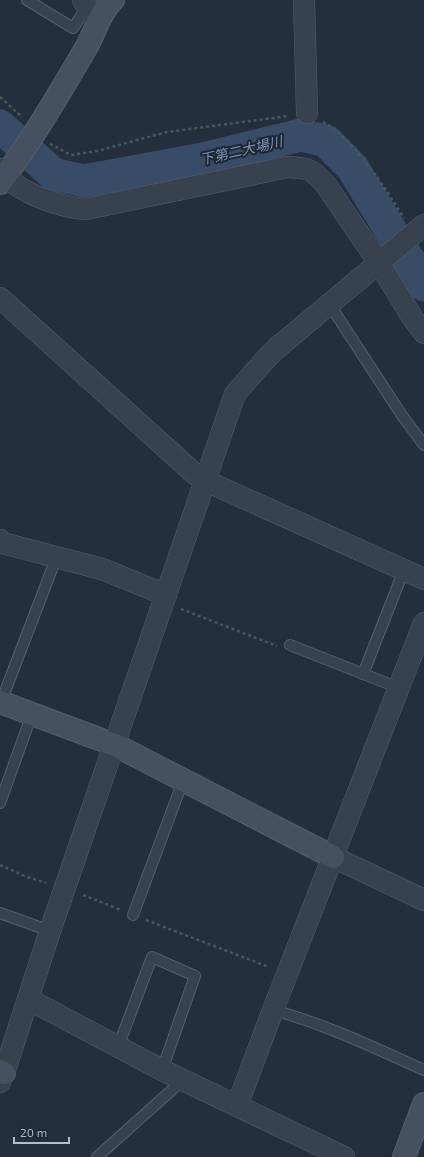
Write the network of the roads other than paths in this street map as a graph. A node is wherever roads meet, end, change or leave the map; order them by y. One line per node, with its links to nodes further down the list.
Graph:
1 (27, 0): 4 (lane)
2 (113, 0): 4 (street)
3 (304, 0): 5 (street)
4 (89, 9): 6 (street)
5 (307, 113)
6 (2, 176): 8 (street)
7 (419, 230): 8 (street)
8 (381, 261): 10 (street); 11 (street)
9 (0, 298): 13 (street)
10 (330, 304): 12 (lane); 13 (street)
11 (424, 333)
12 (424, 445)
13 (206, 481): 16 (street); 18 (street)
14 (0, 540): 18 (street)
15 (52, 569): 23 (lane)
16 (404, 570): 17 (street); 21 (lane)
17 (424, 579)
18 (166, 595): 25 (street)
19 (424, 623): 22 (street)
20 (290, 645): 21 (lane)
21 (362, 674): 22 (lane)
22 (399, 688): 28 (street)
23 (0, 702): 24 (street)
24 (32, 714): 25 (street); 27 (lane)
25 (114, 745): 26 (street); 32 (street)
26 (183, 781): 28 (street); 31 (lane)
27 (0, 804)
28 (333, 857): 29 (street); 34 (street)
29 (424, 900)
30 (0, 913): 32 (lane)
31 (133, 915)
32 (50, 931): 33 (street)
33 (28, 998): 35 (street); 38 (street)
34 (273, 1010): 37 (lane); 41 (street)
35 (118, 1047): 36 (street); 36 (lane)
36 (162, 1070): 39 (street)
37 (424, 1070)
38 (1, 1075)
39 (183, 1080): 41 (street); 42 (lane)
40 (424, 1104): 44 (street)
41 (237, 1106): 43 (street)
42 (97, 1157)
43 (344, 1157)
44 (404, 1157)

